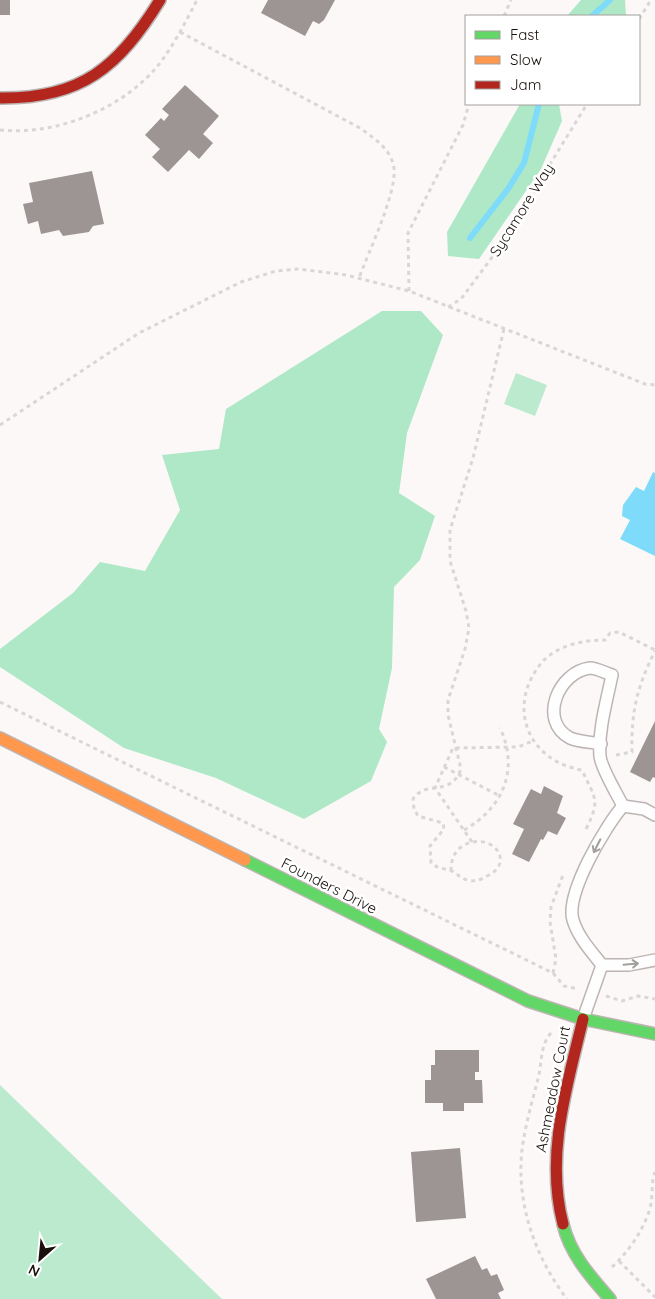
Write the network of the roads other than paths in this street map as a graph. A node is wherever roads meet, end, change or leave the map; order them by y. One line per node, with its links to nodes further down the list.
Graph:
1 (160, 0): 2 (street)
2 (0, 98)
3 (0, 738): 9 (street, Founders Drive)
4 (601, 744): 4 (lane); 5 (lane)
5 (623, 806): 6 (lane); 8 (lane, one-way to 8)
6 (655, 815)
7 (655, 960): 8 (lane, one-way to 7)
8 (602, 965): 9 (lane)
9 (583, 1019): 10 (street, Founders Drive); 11 (street, Ashmeadow Court)
10 (655, 1034)
11 (610, 1299)

